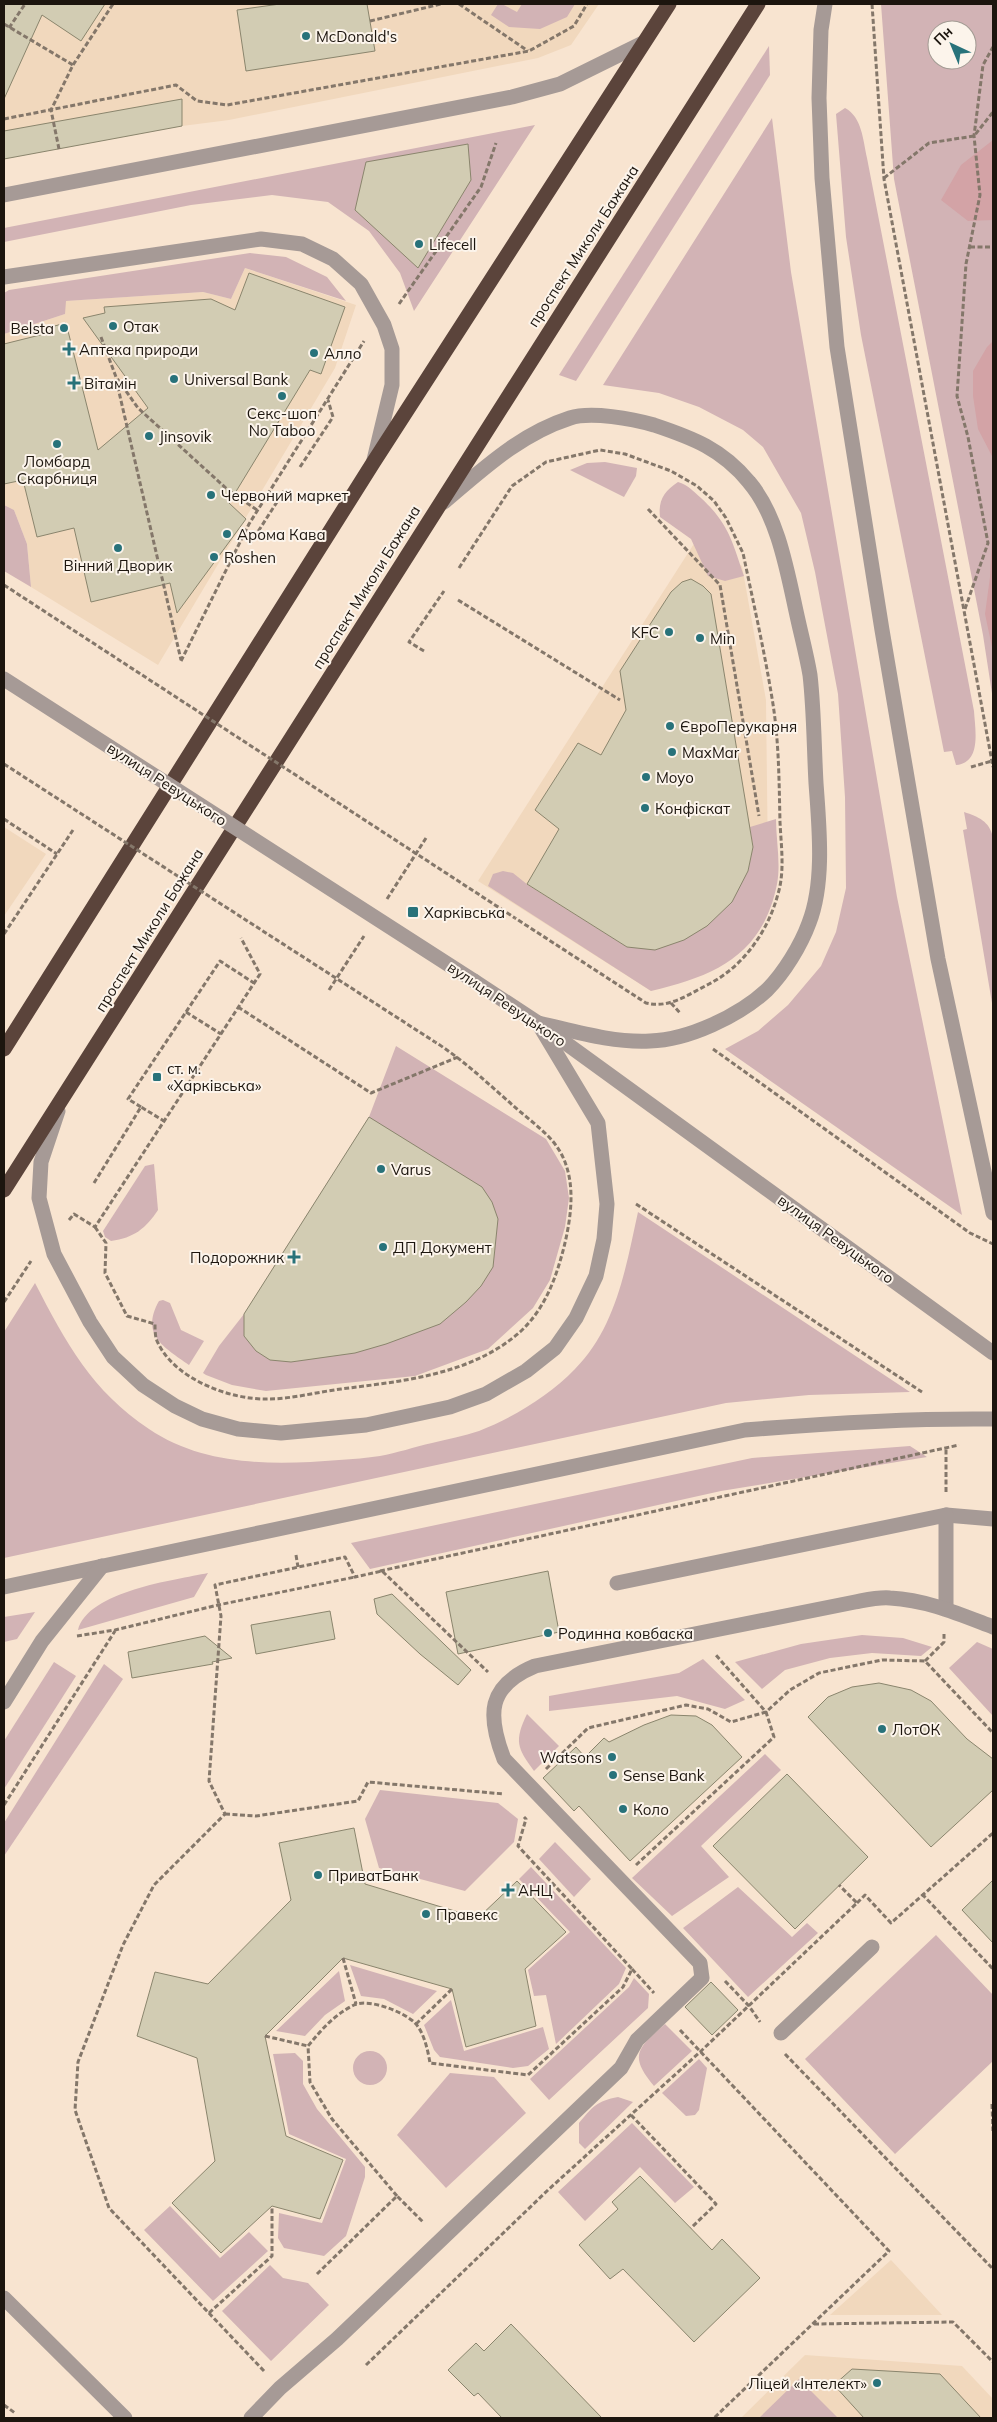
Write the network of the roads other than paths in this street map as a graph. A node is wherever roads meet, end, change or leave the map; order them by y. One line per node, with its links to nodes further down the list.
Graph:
1 (669, 4): 4 (highway)
2 (758, 4): 8 (highway, проспект Миколи Бажана)
3 (825, 4): 14 (street)
4 (643, 43): 5 (street); 7 (highway)
5 (4, 195)
6 (4, 277): 7 (street)
7 (373, 462): 11 (highway)
8 (437, 507): 10 (street); 12 (highway, проспект Миколи Бажана)
9 (4, 679): 10 (street, вулиця Ревуцького, bridge)
10 (538, 1023): 12 (street); 15 (street, вулиця Ревуцького)
11 (4, 1049)
12 (60, 1102): 13 (highway, проспект Миколи Бажана)
13 (4, 1190)
14 (993, 1213)
15 (993, 1353)
16 (993, 1419): 19 (street)
17 (946, 1515): 18 (street); 20 (street); 22 (street)
18 (993, 1519)
19 (102, 1566): 21 (street); 24 (street)
20 (617, 1583)
21 (4, 1587)
22 (946, 1608): 23 (street); 29 (street)
23 (993, 1627)
24 (4, 1702)
25 (872, 1947): 26 (street)
26 (781, 2034)
27 (4, 2298): 28 (street)
28 (125, 2418)
29 (250, 2418)

